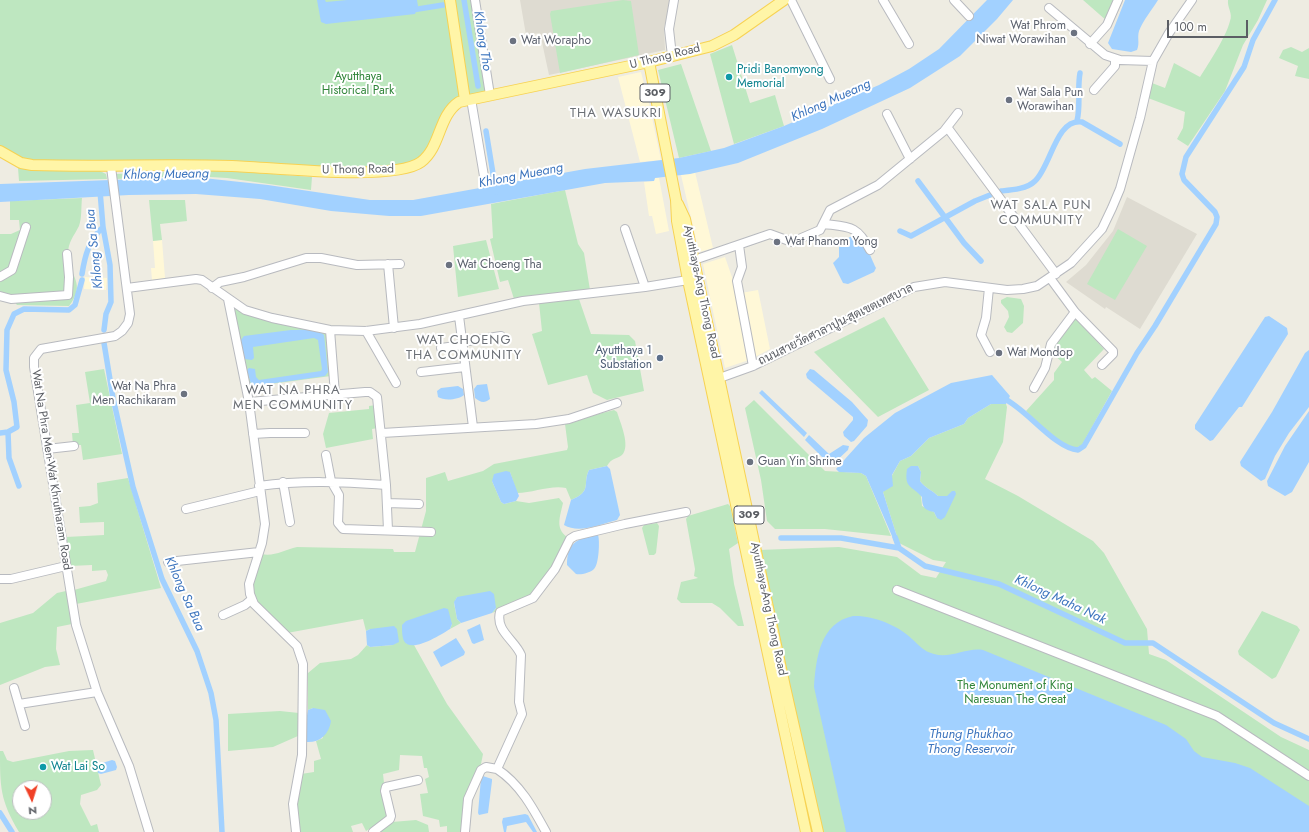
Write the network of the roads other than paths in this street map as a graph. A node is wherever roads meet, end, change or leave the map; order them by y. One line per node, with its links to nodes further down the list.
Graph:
1 (450, 0): 22 (main road)
2 (475, 0): 21 (street)
3 (674, 0): 15 (street)
4 (784, 0): 10 (main road, U Thong Road)
5 (791, 0): 19 (street)
6 (884, 0): 13 (street)
7 (954, 0): 12 (street)
8 (1118, 0): 14 (street)
9 (1192, 0): 17 (street, ถนนสายวัดศาลาปูน-สุดเขตเทศบาล)
10 (774, 3): 15 (main road, U Thong Road)
11 (1049, 8): 14 (street)
12 (969, 16)
13 (909, 44)
14 (1090, 44): 16 (street)
15 (672, 56): 18 (main road, U Thong Road)
16 (1115, 59): 17 (street); 20 (street)
17 (1153, 61): 40 (street, ถนนสายวัดศาลาปูน-สุดเขตเทศบาล)
18 (649, 62): 21 (main road, U Thong Road); 30 (main road, Ayutthaya-Ang Thong Road / 309)
19 (830, 79)
20 (1094, 90)
21 (490, 95): 22 (main road, U Thong Road)
22 (468, 99): 28 (main road, U Thong Road); 29 (street)
23 (958, 113): 25 (street)
24 (887, 114): 27 (street)
25 (946, 127): 27 (street); 40 (street)
26 (0, 151): 28 (main road, U Thong Road)
27 (910, 159): 31 (street)
28 (111, 170): 44 (street, Wat Na Phra Men-Wat Khrutharam Road)
29 (485, 182)
30 (676, 200): 37 (main road, Ayutthaya-Ang Thong Road / 309); 42 (main road, Ayutthaya-Ang Thong Road / 309)
31 (824, 224): 34 (street); 35 (street)
32 (26, 227): 41 (street)
33 (625, 229): 43 (street)
34 (739, 245): 37 (street); 59 (street)
35 (870, 250)
36 (67, 254): 47 (street)
37 (694, 260): 62 (main road, Ayutthaya-Ang Thong Road / 309)
38 (388, 264): 39 (street); 45 (street); 51 (street)
39 (400, 264)
40 (1053, 276): 46 (street, ถนนสายวัดศาลาปูน-สุดเขตเทศบาล); 49 (street)
41 (0, 277)
42 (688, 280): 43 (street); 62 (main road, Ayutthaya-Ang Thong Road / 309)
43 (645, 287): 50 (street)
44 (127, 288): 45 (street); 73 (street, Wat Na Phra Men-Wat Khrutharam Road)
45 (212, 288): 48 (street)
46 (990, 288): 57 (street); 59 (street, ถนนสายวัดศาลาปูน-สุดเขตเทศบาล)
47 (0, 296)
48 (228, 299): 52 (street); 66 (street)
49 (1075, 312): 58 (street); 64 (street)
50 (459, 316): 51 (street); 55 (street)
51 (394, 328): 53 (street)
52 (330, 330): 53 (street); 65 (street)
53 (366, 331): 63 (street)
54 (501, 336): 55 (street)
55 (462, 344): 56 (street); 60 (street)
56 (441, 348)
57 (990, 352)
58 (1102, 365)
59 (752, 366): 62 (street, ถนนสายวัดศาลาปูน-สุดเขตเทศบาล)
60 (465, 367): 61 (street); 68 (street)
61 (421, 372)
62 (714, 380): 105 (main road, Ayutthaya-Ang Thong Road / 309); 106 (main road, Ayutthaya-Ang Thong Road / 309)
63 (396, 383)
64 (1034, 388)
65 (334, 394): 66 (street); 69 (street)
66 (249, 402): 70 (street)
67 (617, 403): 68 (street)
68 (473, 427): 69 (street)
69 (382, 433): 77 (street)
70 (253, 434): 71 (street); 78 (street)
71 (305, 434)
72 (74, 446): 73 (street)
73 (47, 449): 88 (street, Wat Na Phra Men-Wat Khrutharam Road)
74 (326, 455): 75 (street)
75 (331, 481): 76 (street); 77 (street); 84 (street)
76 (283, 482): 78 (street); 83 (street)
77 (386, 485): 79 (street)
78 (260, 488): 81 (street); 86 (street)
79 (387, 503): 80 (street); 84 (street)
80 (419, 504)
81 (186, 510)
82 (686, 512): 97 (street)
83 (290, 522)
84 (388, 530): 85 (street)
85 (431, 532)
86 (258, 552): 87 (street); 91 (street)
87 (168, 562)
88 (66, 566): 89 (street); 94 (street, Wat Na Phra Men-Wat Khrutharam Road)
89 (0, 579)
90 (897, 590): 98 (street)
91 (252, 600): 92 (street); 101 (street)
92 (223, 615)
93 (14, 688): 95 (street)
94 (97, 692): 95 (street); 100 (street, Wat Na Phra Men-Wat Khrutharam Road)
95 (19, 704): 96 (street)
96 (25, 726)
97 (497, 769): 103 (street); 104 (street)
98 (1309, 776)
99 (418, 780): 102 (street)
100 (149, 832)
101 (296, 832)
102 (373, 832)
103 (465, 832)
104 (546, 832)
105 (806, 832)
106 (818, 832)

